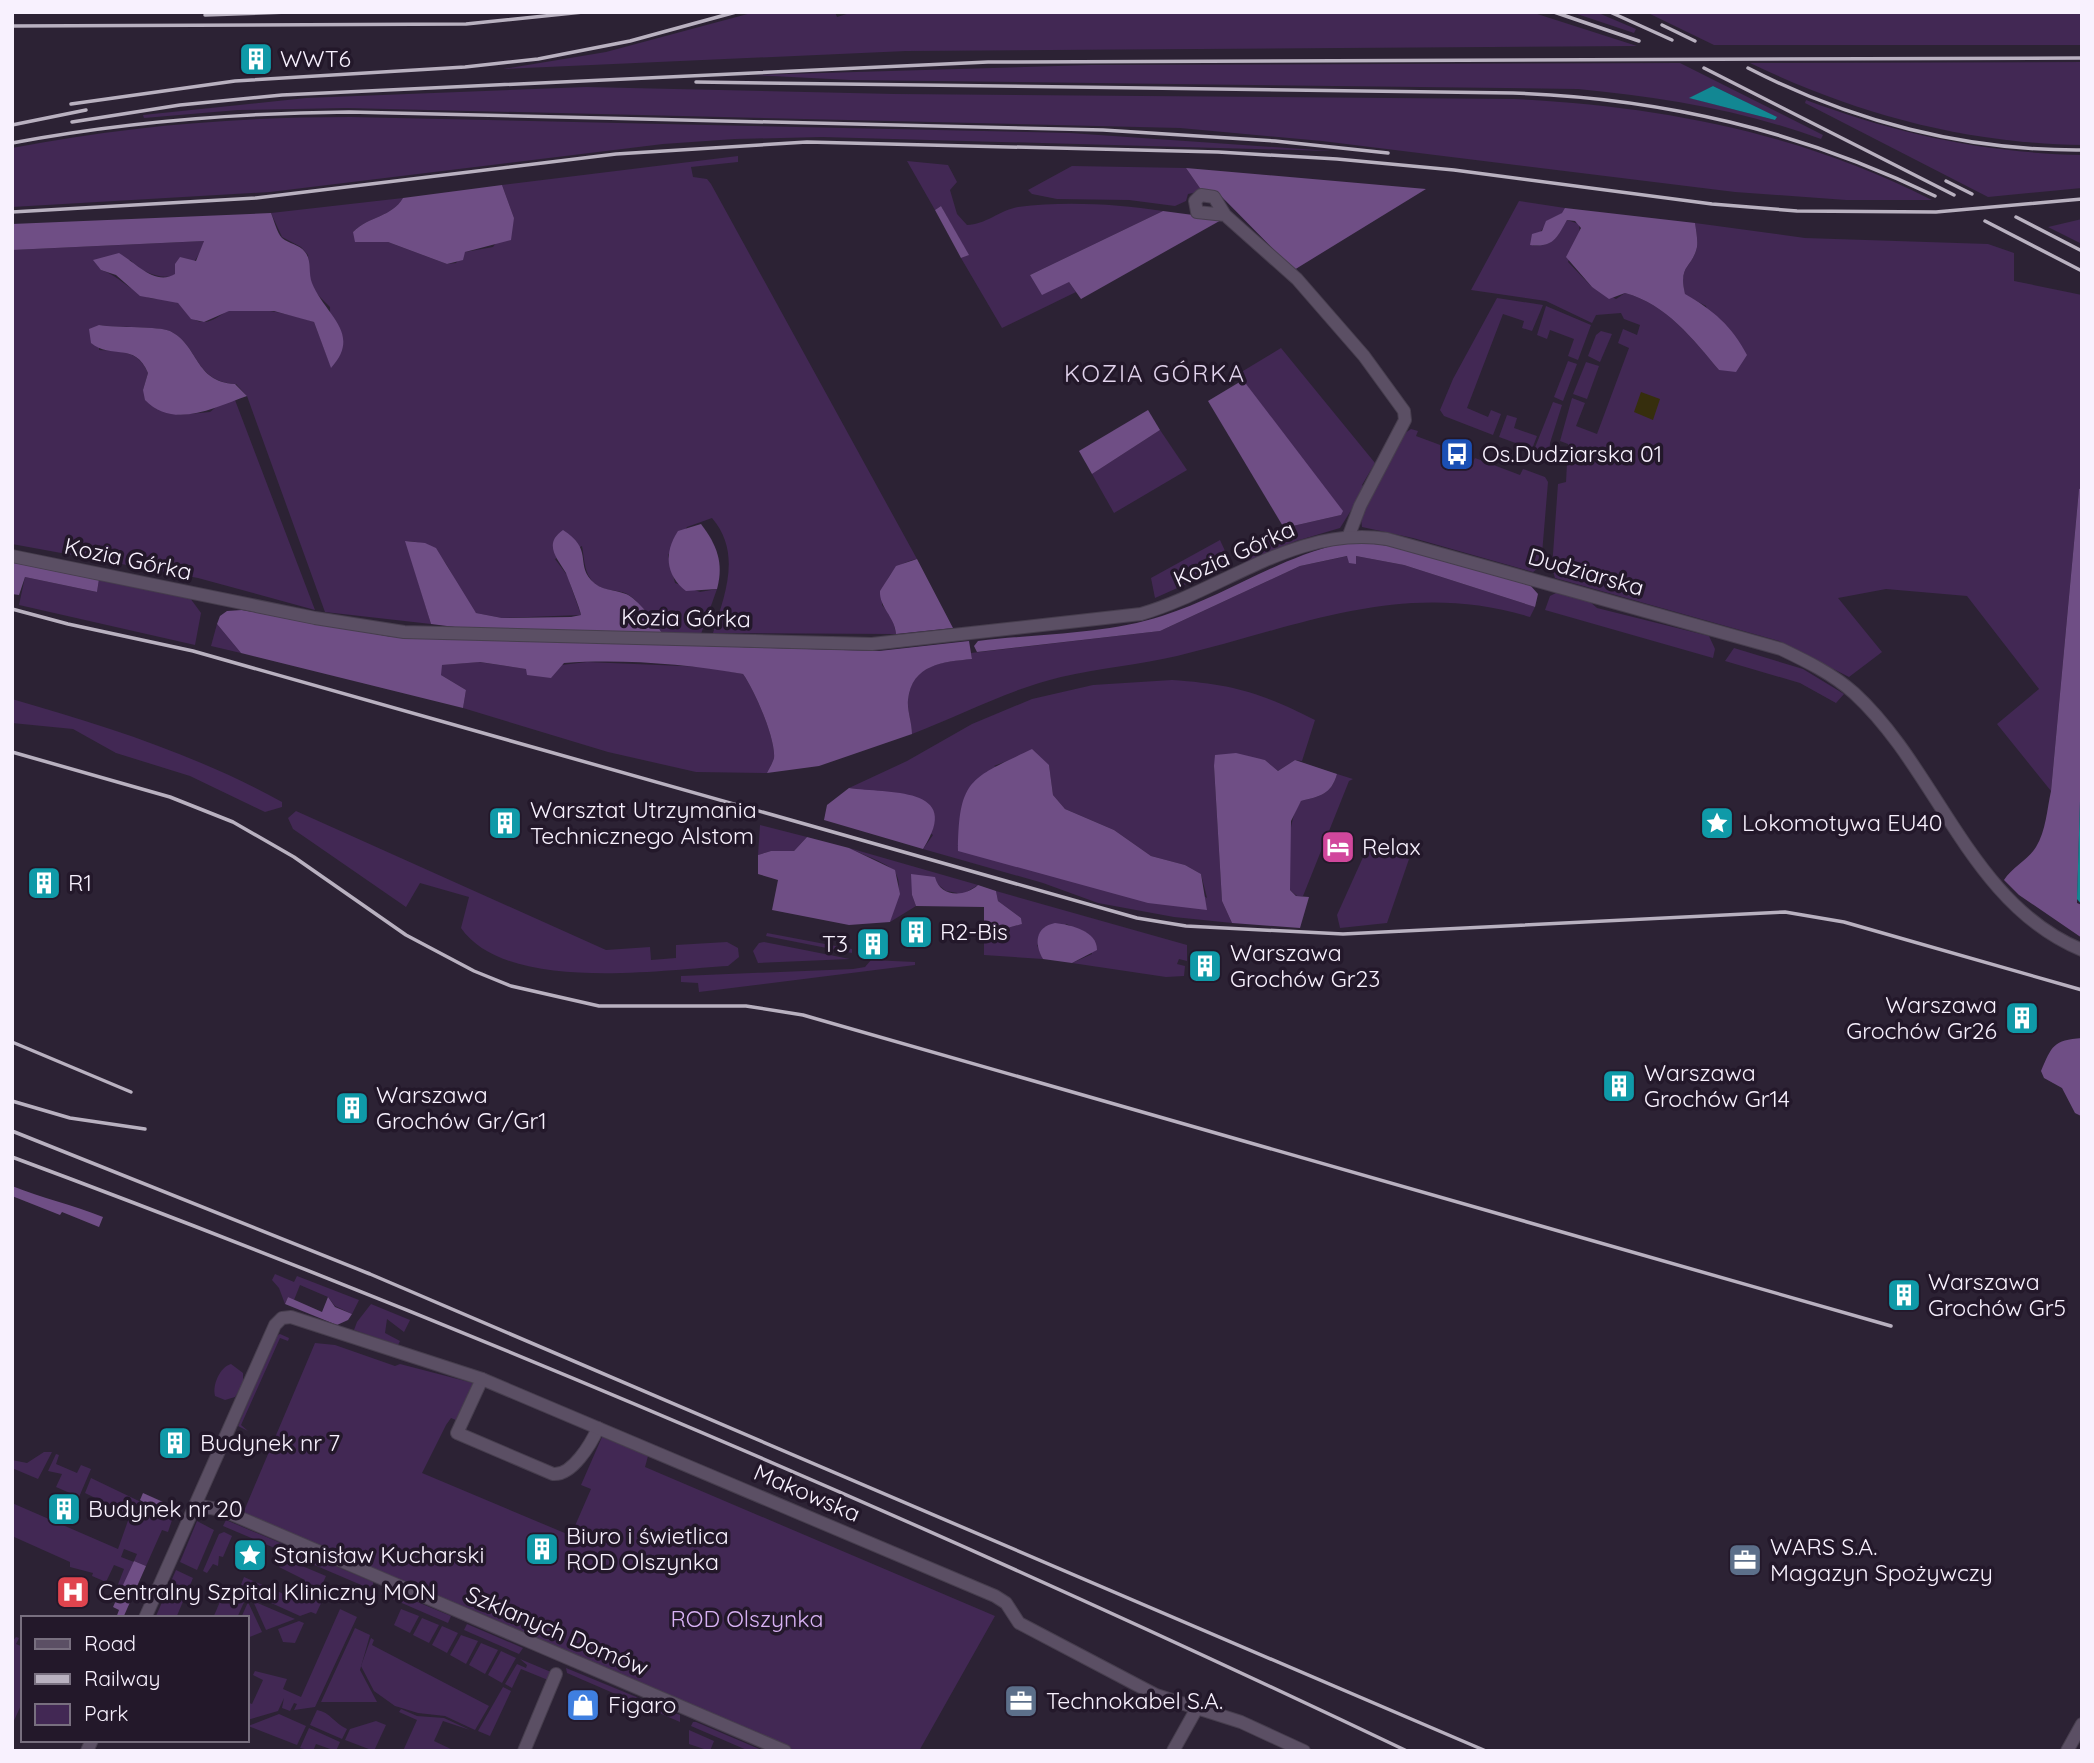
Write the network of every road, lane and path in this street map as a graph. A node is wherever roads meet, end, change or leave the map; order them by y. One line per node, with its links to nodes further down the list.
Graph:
1 (1225, 215): 2 (street)
2 (1349, 535): 3 (street, Kozia Górka); 4 (street, Dudziarska)
3 (12, 556)
4 (2082, 950)
5 (482, 1380): 6 (street, Makowska); 6 (street); 7 (street, Makowska)
6 (598, 1428): 10 (street, Makowska)
7 (195, 1504): 8 (street); 14 (street, Szklanych Domów)
8 (146, 1616)
9 (556, 1674): 13 (street)
10 (1197, 1707): 12 (street, Makowska); 15 (street)
11 (2082, 1724): 16 (street)
12 (1300, 1750)
13 (524, 1751)
14 (785, 1751)
15 (1173, 1751)
16 (2067, 1751)

